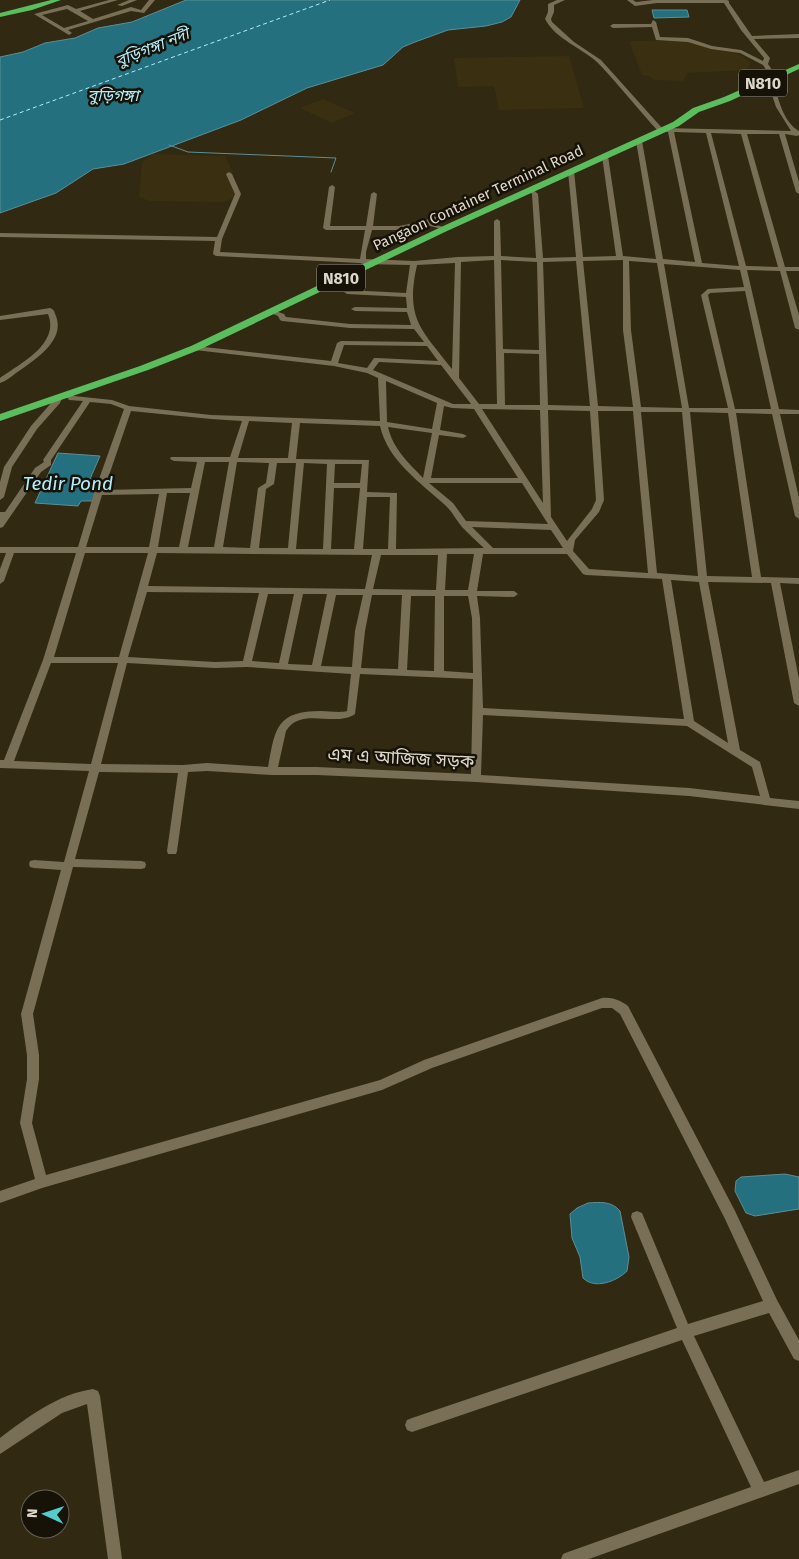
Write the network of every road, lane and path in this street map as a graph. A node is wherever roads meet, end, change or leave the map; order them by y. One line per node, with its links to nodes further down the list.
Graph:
1 (58, 0): 13 (highway)
2 (134, 0): 10 (street)
3 (152, 0): 12 (street)
4 (562, 0): 23 (street)
5 (630, 0): 7 (street)
6 (112, 1): 10 (street); 11 (street)
7 (644, 1): 8 (street)
8 (725, 1): 18 (street)
9 (142, 2): 12 (street)
10 (120, 5): 12 (street)
11 (75, 11): 14 (street); 16 (street)
12 (136, 11): 14 (street); 16 (street)
13 (0, 15)
14 (93, 21): 16 (street)
15 (613, 26): 19 (street)
16 (67, 32)
17 (799, 36): 18 (street)
18 (751, 38): 19 (street)
19 (765, 64): 21 (street)
20 (799, 66): 21 (highway, N810)
21 (774, 78): 22 (highway, N810); 27 (street)
22 (674, 127): 23 (highway, Pangaon Container Terminal Road / N810); 24 (street); 52 (street)
23 (660, 130): 28 (highway, Pangaon Container Terminal Road / N810)
24 (708, 131): 25 (street); 53 (street)
25 (744, 132): 26 (street); 54 (street)
26 (781, 132): 27 (street); 34 (street)
27 (798, 133)
28 (639, 141): 29 (highway, Pangaon Container Terminal Road / N810); 48 (street)
29 (605, 156): 30 (highway, Pangaon Container Terminal Road / N810); 44 (street)
30 (571, 172): 33 (highway, Pangaon Container Terminal Road / N810); 46 (street)
31 (229, 174): 42 (street)
32 (332, 187): 39 (street)
33 (532, 190): 40 (highway, Pangaon Container Terminal Road / N810); 47 (street)
34 (799, 192)
35 (374, 194): 39 (street)
36 (487, 197): 38 (street)
37 (497, 221): 43 (street)
38 (426, 223): 39 (street); 40 (street)
39 (370, 229): 49 (street)
40 (444, 229): 50 (highway, Pangaon Container Terminal Road / N810)
41 (0, 235): 42 (street)
42 (219, 239): 49 (street)
43 (497, 258): 45 (street); 47 (street); 67 (street)
44 (623, 258): 46 (street); 48 (street); 84 (street)
45 (458, 259): 51 (street); 73 (street)
46 (580, 259): 47 (street); 83 (street)
47 (540, 260): 68 (street)
48 (660, 260): 52 (street); 85 (street)
49 (363, 262): 50 (street)
50 (376, 262): 51 (street); 61 (highway, Pangaon Container Terminal Road / N810)
51 (414, 263): 58 (street)
52 (699, 265): 53 (street)
53 (743, 268): 54 (street); 56 (street)
54 (783, 269): 55 (street); 64 (street)
55 (799, 269)
56 (748, 288): 86 (street); 87 (street)
57 (347, 292): 58 (street)
58 (410, 295): 60 (street)
59 (355, 309): 60 (street)
60 (410, 310): 63 (street)
61 (270, 311): 63 (street); 66 (highway, Pangaon Container Terminal Road / N810)
62 (0, 318): 74 (street)
63 (416, 327): 65 (street)
64 (799, 328)
65 (430, 344): 69 (street); 70 (street)
66 (195, 348): 70 (street); 75 (highway, Pangaon Container Terminal Road / N810)
67 (500, 351): 68 (street); 80 (street)
68 (543, 352): 82 (street)
69 (443, 363): 71 (street); 73 (street)
70 (334, 364): 71 (street)
71 (369, 371): 72 (street)
72 (382, 376): 78 (street); 92 (street)
73 (455, 378): 79 (street)
74 (0, 381)
75 (69, 394): 76 (highway, Pangaon Container Terminal Road / N810); 77 (street)
76 (58, 398): 89 (highway, Pangaon Container Terminal Road / N810); 101 (street)
77 (88, 400): 81 (street); 110 (street)
78 (441, 403): 79 (street); 93 (street)
79 (476, 406): 80 (street); 103 (street)
80 (501, 406): 82 (street)
81 (128, 408): 90 (street); 108 (street)
82 (545, 408): 83 (street); 112 (street)
83 (594, 409): 84 (street); 126 (street)
84 (637, 409): 85 (street); 132 (street)
85 (686, 410): 86 (street); 134 (street)
86 (732, 411): 87 (street); 135 (street)
87 (776, 412): 88 (street); 111 (street)
88 (799, 412)
89 (0, 418)
90 (246, 419): 91 (street); 97 (street)
91 (296, 420): 92 (street); 99 (street)
92 (384, 424): 93 (street); 102 (street)
93 (436, 432): 94 (street); 102 (street)
94 (463, 436)
95 (174, 459): 96 (street)
96 (201, 460): 97 (street); 105 (street)
97 (233, 460): 98 (street); 121 (street)
98 (273, 462): 99 (street); 123 (street)
99 (296, 462): 100 (street); 124 (street)
100 (331, 462): 104 (street); 106 (street)
101 (4, 467): 109 (street)
102 (424, 480): 103 (street); 113 (street)
103 (524, 481): 112 (street)
104 (330, 485): 106 (street); 127 (street)
105 (195, 490): 107 (street); 120 (street)
106 (363, 490): 128 (street); 130 (street)
107 (163, 492): 108 (street); 119 (street)
108 (98, 493): 118 (street)
109 (0, 497)
110 (4, 515): 114 (street)
111 (799, 516)
112 (547, 517): 115 (street)
113 (464, 524): 115 (street); 122 (street)
114 (0, 525)
115 (554, 527): 126 (street)
116 (0, 550): 117 (street)
117 (11, 550): 118 (street); 137 (street)
118 (82, 550): 119 (street); 148 (street)
119 (153, 550): 120 (street); 139 (street)
120 (183, 550): 121 (street)
121 (218, 550): 123 (street)
122 (490, 550): 125 (street); 126 (street)
123 (254, 551): 124 (street)
124 (292, 551): 127 (street)
125 (479, 551): 131 (street); 146 (street)
126 (569, 551): 132 (street)
127 (327, 552): 128 (street)
128 (358, 552): 129 (street)
129 (377, 552): 130 (street); 143 (street)
130 (392, 552): 131 (street)
131 (443, 552): 145 (street)
132 (653, 577): 133 (street)
133 (666, 577): 134 (street); 159 (street)
134 (703, 579): 135 (street); 160 (street)
135 (757, 580): 136 (street)
136 (775, 580): 138 (street); 157 (street)
137 (0, 581)
138 (799, 581)
139 (144, 589): 140 (street); 149 (street)
140 (264, 590): 141 (street); 150 (street)
141 (299, 591): 142 (street); 151 (street)
142 (332, 591): 143 (street); 152 (street)
143 (369, 592): 144 (street); 153 (street)
144 (407, 592): 145 (street); 154 (street)
145 (439, 592): 146 (street); 155 (street)
146 (472, 593): 147 (street); 156 (street)
147 (514, 594)
148 (48, 660): 149 (street); 161 (street)
149 (122, 660): 150 (street); 162 (street)
150 (247, 664): 151 (street)
151 (283, 666): 152 (street)
152 (316, 669): 153 (street)
153 (356, 671): 154 (street); 164 (street)
154 (402, 673): 155 (street)
155 (438, 674): 156 (street)
156 (476, 676): 158 (street)
157 (799, 704)
158 (478, 711): 159 (street); 165 (street)
159 (689, 723): 160 (street)
160 (735, 752): 166 (street)
161 (4, 764): 162 (street, এম এ আজিজ সড়ক)
162 (95, 768): 163 (street, এম এ আজিজ সড়ক); 170 (street)
163 (183, 769): 164 (street, এম এ আজিজ সড়ক); 168 (street)
164 (272, 771): 165 (street, এম এ আজিজ সড়ক)
165 (476, 778): 166 (street, এম এ আজিজ সড়ক)
166 (766, 801): 167 (street, এম এ আজিজ সড়ক)
167 (799, 805)
168 (172, 851)
169 (34, 864): 170 (street)
170 (68, 864): 171 (street); 172 (street)
171 (141, 865)
172 (42, 1182): 173 (street); 175 (street)
173 (0, 1197)
174 (637, 1217): 176 (street)
175 (772, 1305): 176 (street); 177 (street)
176 (686, 1332): 178 (street); 181 (street)
177 (799, 1354)
178 (412, 1425)
179 (0, 1447): 182 (street)
180 (799, 1477): 181 (street)
181 (760, 1492): 183 (street)
182 (115, 1559)
183 (568, 1559)

